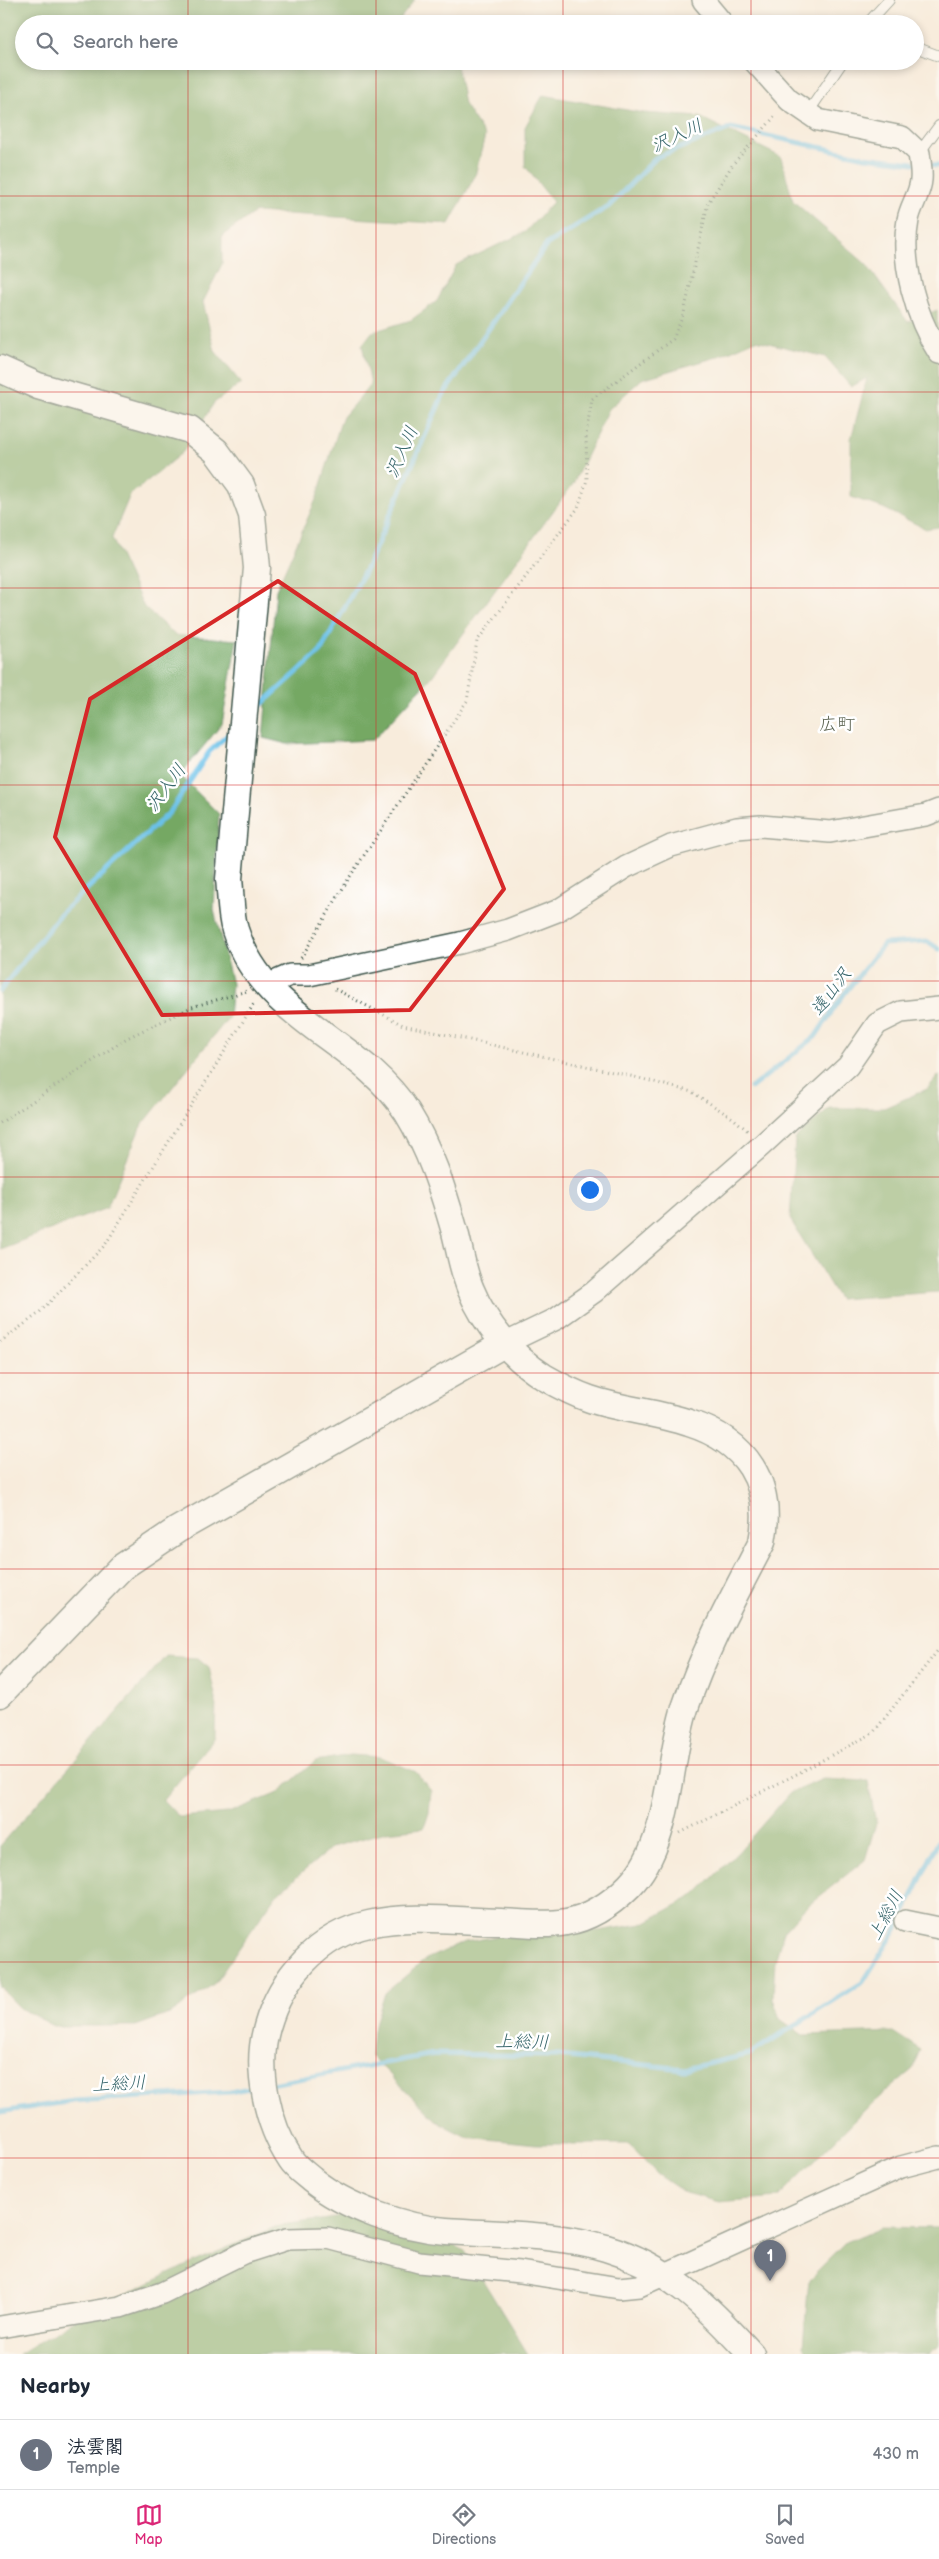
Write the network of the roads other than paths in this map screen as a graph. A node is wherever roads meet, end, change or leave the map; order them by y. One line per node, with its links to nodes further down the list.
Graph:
1 (703, 0): 3 (street)
2 (889, 0): 4 (lane)
3 (716, 15)
4 (876, 15)
5 (924, 50): 6 (lane)
6 (939, 56)
7 (762, 70): 9 (street)
8 (837, 70): 9 (lane)
9 (807, 114): 11 (street)
10 (939, 126): 11 (lane)
11 (919, 153): 12 (street)
12 (939, 353)
13 (0, 368): 15 (street)
14 (939, 810): 15 (street)
15 (265, 986): 17 (street)
16 (939, 1008): 17 (street)
17 (504, 1344): 18 (street); 22 (street)
18 (0, 1694)
19 (906, 1921): 20 (street)
20 (939, 1928)
21 (939, 2157): 22 (street)
22 (668, 2275): 23 (street); 24 (street)
23 (0, 2327)
24 (751, 2354)

